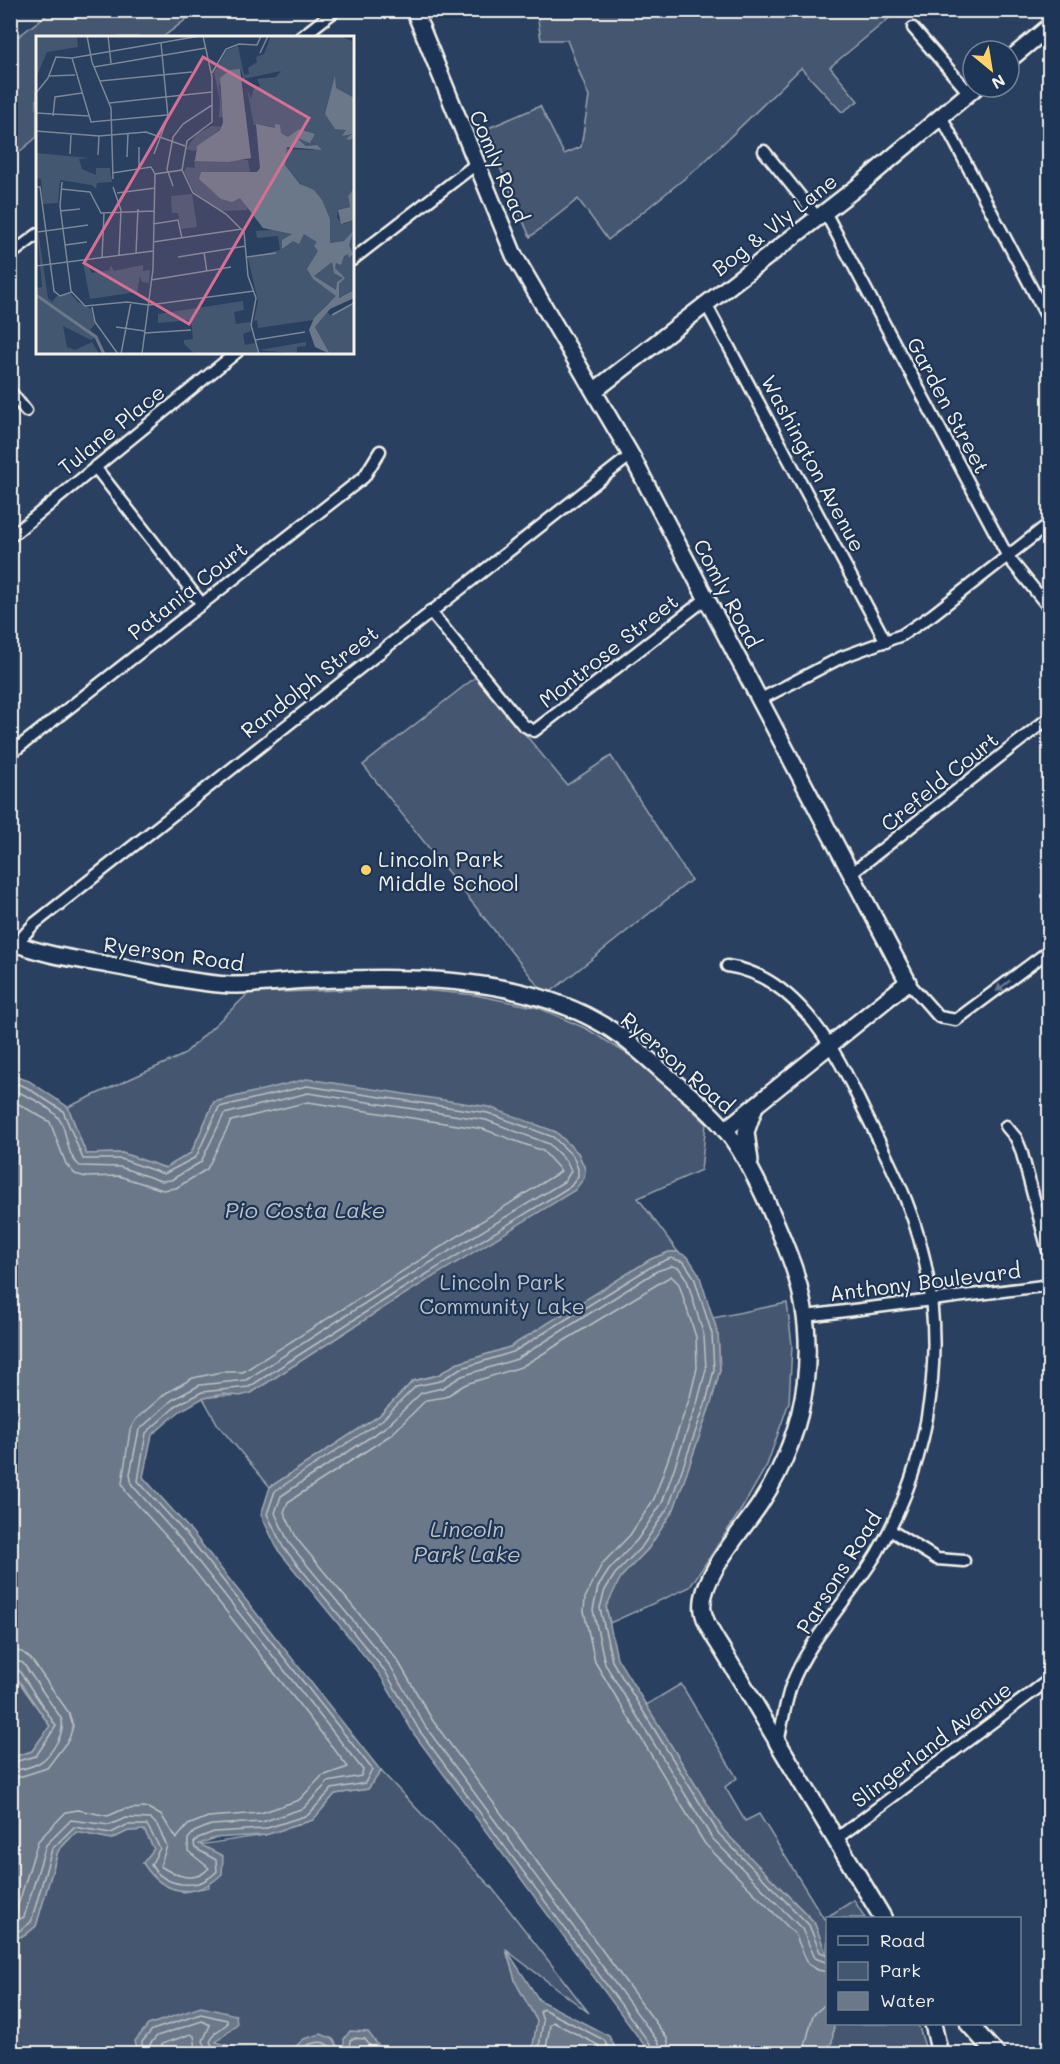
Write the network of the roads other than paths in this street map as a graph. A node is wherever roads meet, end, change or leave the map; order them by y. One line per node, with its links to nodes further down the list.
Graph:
1 (336, 10): 5 (street)
2 (414, 10): 11 (main road, Comly Road)
3 (1050, 26): 6 (main road)
4 (913, 28): 7 (street)
5 (303, 36)
6 (1021, 50)
7 (961, 78)
8 (962, 99): 9 (main road, Bog & Vly Lane)
9 (941, 116): 12 (main road, Bog & Vly Lane); 17 (street)
10 (764, 151): 12 (street, Garden Street)
11 (476, 164): 15 (street); 20 (main road, Comly Road)
12 (821, 215): 16 (main road, Bog & Vly Lane); 27 (street, Garden Street)
13 (36, 236): 14 (street)
14 (10, 255)
15 (354, 258)
16 (706, 304): 20 (main road, Bog & Vly Lane); 32 (street, Washington Avenue)
17 (1050, 323)
18 (235, 354): 24 (street, Tulane Place)
19 (10, 391): 21 (street)
20 (594, 391): 23 (main road, Comly Road)
21 (26, 411)
22 (380, 451): 29 (street, Patania Court)
23 (631, 455): 28 (main road, Comly Road); 31 (street, Randolph Street)
24 (95, 467): 26 (street, Tulane Place); 29 (street)
25 (1050, 523): 27 (street)
26 (10, 537)
27 (1008, 556): 30 (street, Garden Street); 32 (street)
28 (707, 598): 31 (street, Montrose Street); 33 (main road, Comly Road)
29 (201, 604): 35 (street, Patania Court)
30 (1050, 609)
31 (430, 611): 37 (street, Randolph Street)
32 (886, 642): 33 (street)
33 (760, 699): 36 (main road, Comly Road)
34 (1050, 717): 36 (street, Crefeld Court)
35 (10, 754)
36 (852, 873): 40 (main road, Comly Road)
37 (13, 942): 44 (main road, Ryerson Road)
38 (1050, 950): 40 (street, one-way to 40)
39 (727, 966): 41 (street, Parsons Road)
40 (908, 982): 41 (main road)
41 (829, 1047): 42 (main road); 48 (street, Parsons Road)
42 (755, 1107): 44 (main road); 45 (main road)
43 (1006, 1125): 46 (street)
44 (726, 1130): 45 (main road, Ryerson Road)
45 (765, 1200): 49 (main road, Ryerson Road)
46 (1050, 1258)
47 (1050, 1285): 48 (street, Anthony Boulevard)
48 (931, 1299): 49 (street, Anthony Boulevard); 50 (street, Parsons Road)
49 (806, 1316): 53 (main road, Ryerson Road)
50 (890, 1530): 51 (street); 53 (street, Parsons Road)
51 (964, 1561)
52 (1050, 1680): 54 (street, Slingerland Avenue)
53 (778, 1743): 54 (main road)
54 (836, 1839): 55 (main road)
55 (883, 1917)
56 (933, 2025): 58 (main road)
57 (970, 2025): 59 (main road)
58 (940, 2054)
59 (996, 2054)

